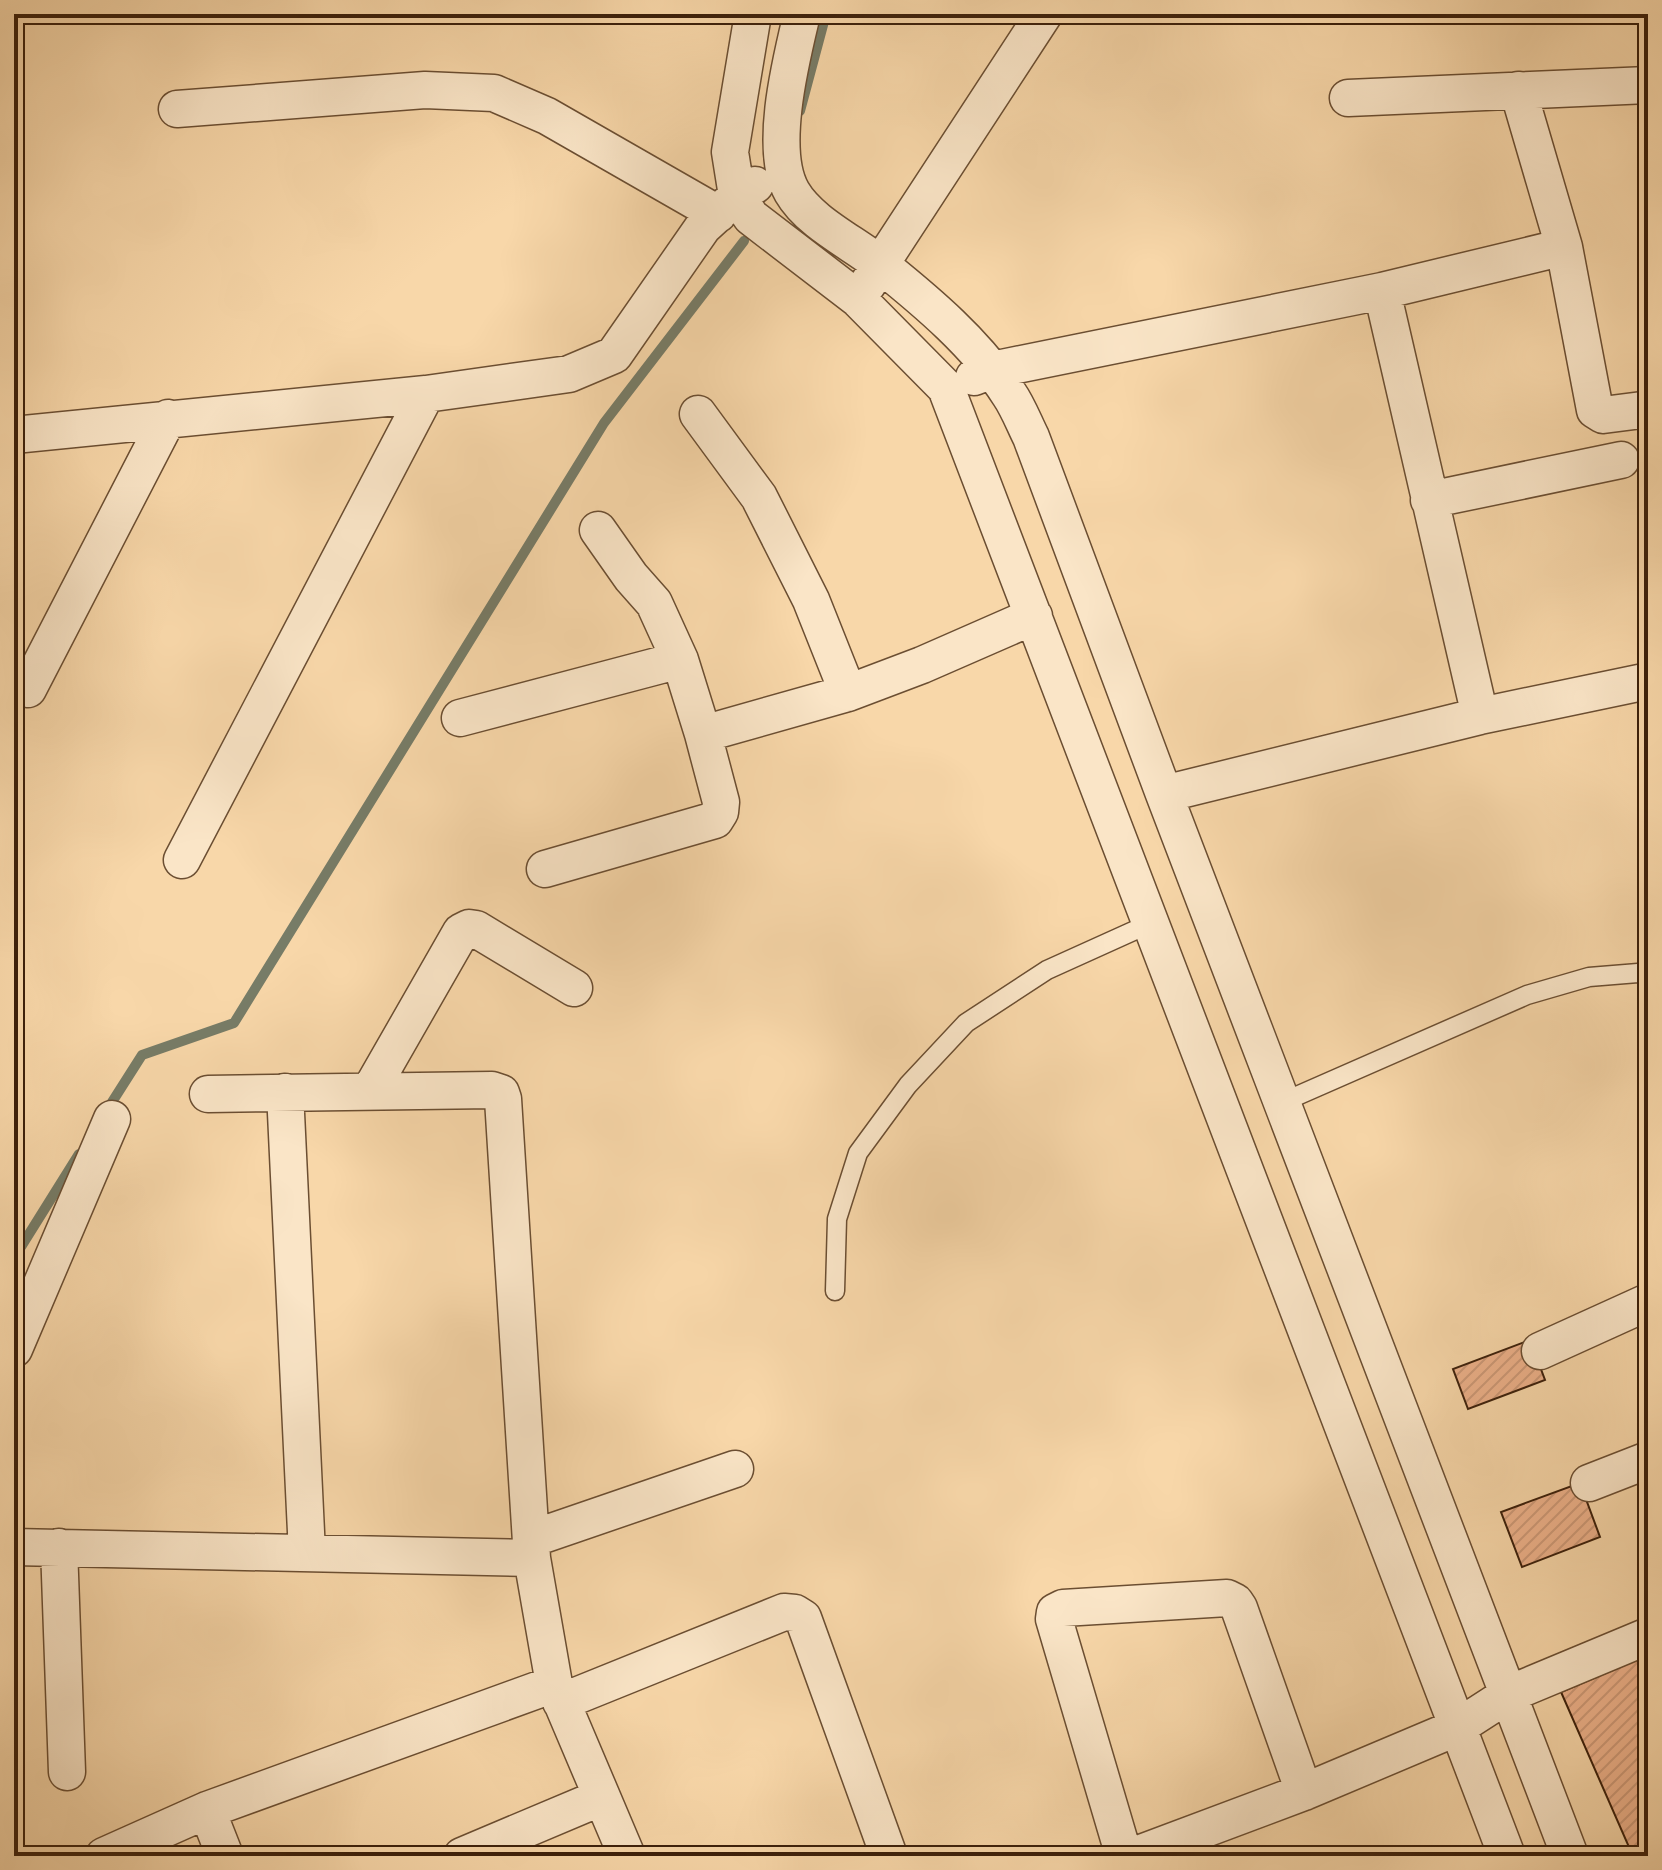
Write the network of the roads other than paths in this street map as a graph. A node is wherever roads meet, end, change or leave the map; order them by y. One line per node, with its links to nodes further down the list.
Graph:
1 (753, 14): 9 (street)
2 (802, 14): 8 (street)
3 (1044, 14): 11 (street)
4 (1648, 85): 5 (street)
5 (1518, 90): 6 (street); 10 (street)
6 (1348, 98)
7 (177, 109): 9 (street)
8 (784, 167): 9 (street); 11 (street)
9 (727, 205): 13 (street); 16 (street)
10 (1564, 247): 12 (street); 17 (street)
11 (880, 264): 13 (street); 14 (street)
12 (1382, 291): 14 (street); 22 (street)
13 (858, 299): 15 (street)
14 (992, 370): 15 (street); 32 (street)
15 (946, 388): 24 (street)
16 (426, 394): 19 (street); 33 (street)
17 (1648, 412)
18 (698, 414): 28 (street)
19 (168, 418): 20 (street); 27 (street)
20 (14, 435)
21 (1621, 460): 22 (street)
22 (1429, 500): 29 (street)
23 (598, 530): 25 (street)
24 (1034, 616): 28 (street); 35 (street)
25 (680, 660): 30 (street); 31 (street)
26 (1648, 681): 29 (street)
27 (28, 689)
28 (848, 693): 31 (street)
29 (1480, 716): 32 (street)
30 (460, 718)
31 (703, 734): 34 (street)
32 (1164, 794): 41 (street)
33 (182, 860)
34 (545, 869)
35 (1151, 923): 43 (lane); 57 (street)
36 (1648, 976): 41 (lane)
37 (574, 988): 38 (street)
38 (370, 1091): 39 (street); 52 (street)
39 (285, 1092): 40 (street); 53 (street)
40 (208, 1094)
41 (1283, 1102): 56 (street)
42 (112, 1119): 45 (street)
43 (835, 1291)
44 (1648, 1302): 46 (street)
45 (14, 1349)
46 (1540, 1351)
47 (1648, 1460): 49 (street)
48 (735, 1469): 52 (street)
49 (1589, 1483)
50 (14, 1547): 51 (street)
51 (59, 1547): 53 (street); 58 (street)
52 (531, 1549): 53 (street); 55 (street)
53 (307, 1553)
54 (1648, 1636): 56 (street)
55 (557, 1693): 60 (street); 61 (street); 66 (street)
56 (1509, 1694): 57 (street); 70 (street)
57 (1458, 1727): 59 (street); 69 (street)
58 (67, 1772)
59 (1304, 1792): 67 (street); 68 (street)
60 (602, 1797): 64 (street); 65 (street)
61 (207, 1810): 62 (street); 63 (street)
62 (104, 1856)
63 (225, 1856)
64 (462, 1856)
65 (627, 1856)
66 (889, 1856)
67 (1124, 1856)
68 (1133, 1856)
69 (1507, 1856)
70 (1570, 1856)

